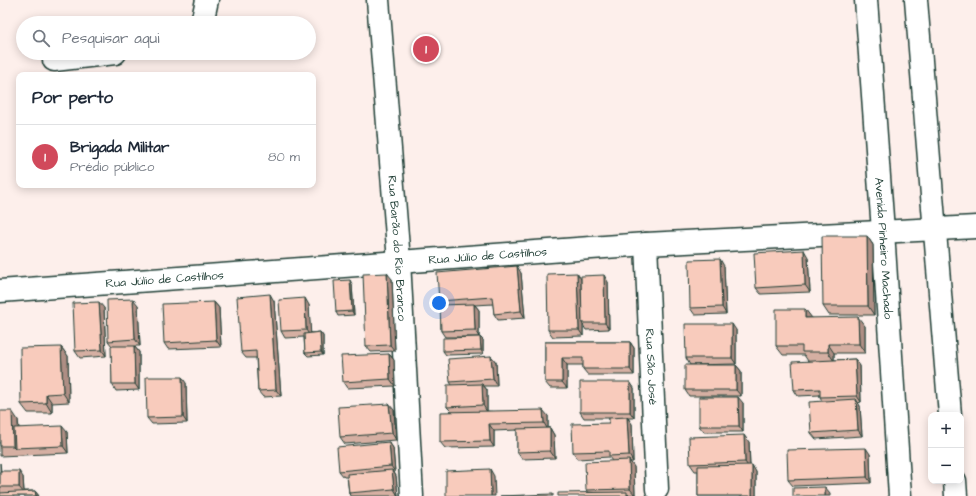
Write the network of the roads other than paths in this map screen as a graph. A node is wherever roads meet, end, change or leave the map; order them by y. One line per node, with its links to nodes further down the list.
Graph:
1 (208, 0): 5 (street)
2 (378, 0): 10 (street, Rua Barão do Rio Branco)
3 (866, 0): 8 (street, Avenida Pinheiro Machado)
4 (916, 0): 7 (street)
5 (204, 16)
6 (976, 227): 7 (street, Rua Júlio de Castilhos)
7 (936, 230): 8 (street, Rua Júlio de Castilhos); 12 (street)
8 (883, 231): 9 (street, Rua Júlio de Castilhos); 16 (street, Avenida Pinheiro Machado)
9 (646, 244): 10 (street, Rua Júlio de Castilhos); 14 (street, Rua São José)
10 (399, 261): 11 (street, Rua Júlio de Castilhos); 15 (street, Rua Barão do Rio Branco)
11 (0, 291)
12 (950, 412)
13 (955, 484): 17 (street)
14 (657, 489)
15 (412, 496)
16 (900, 496)
17 (956, 496)

